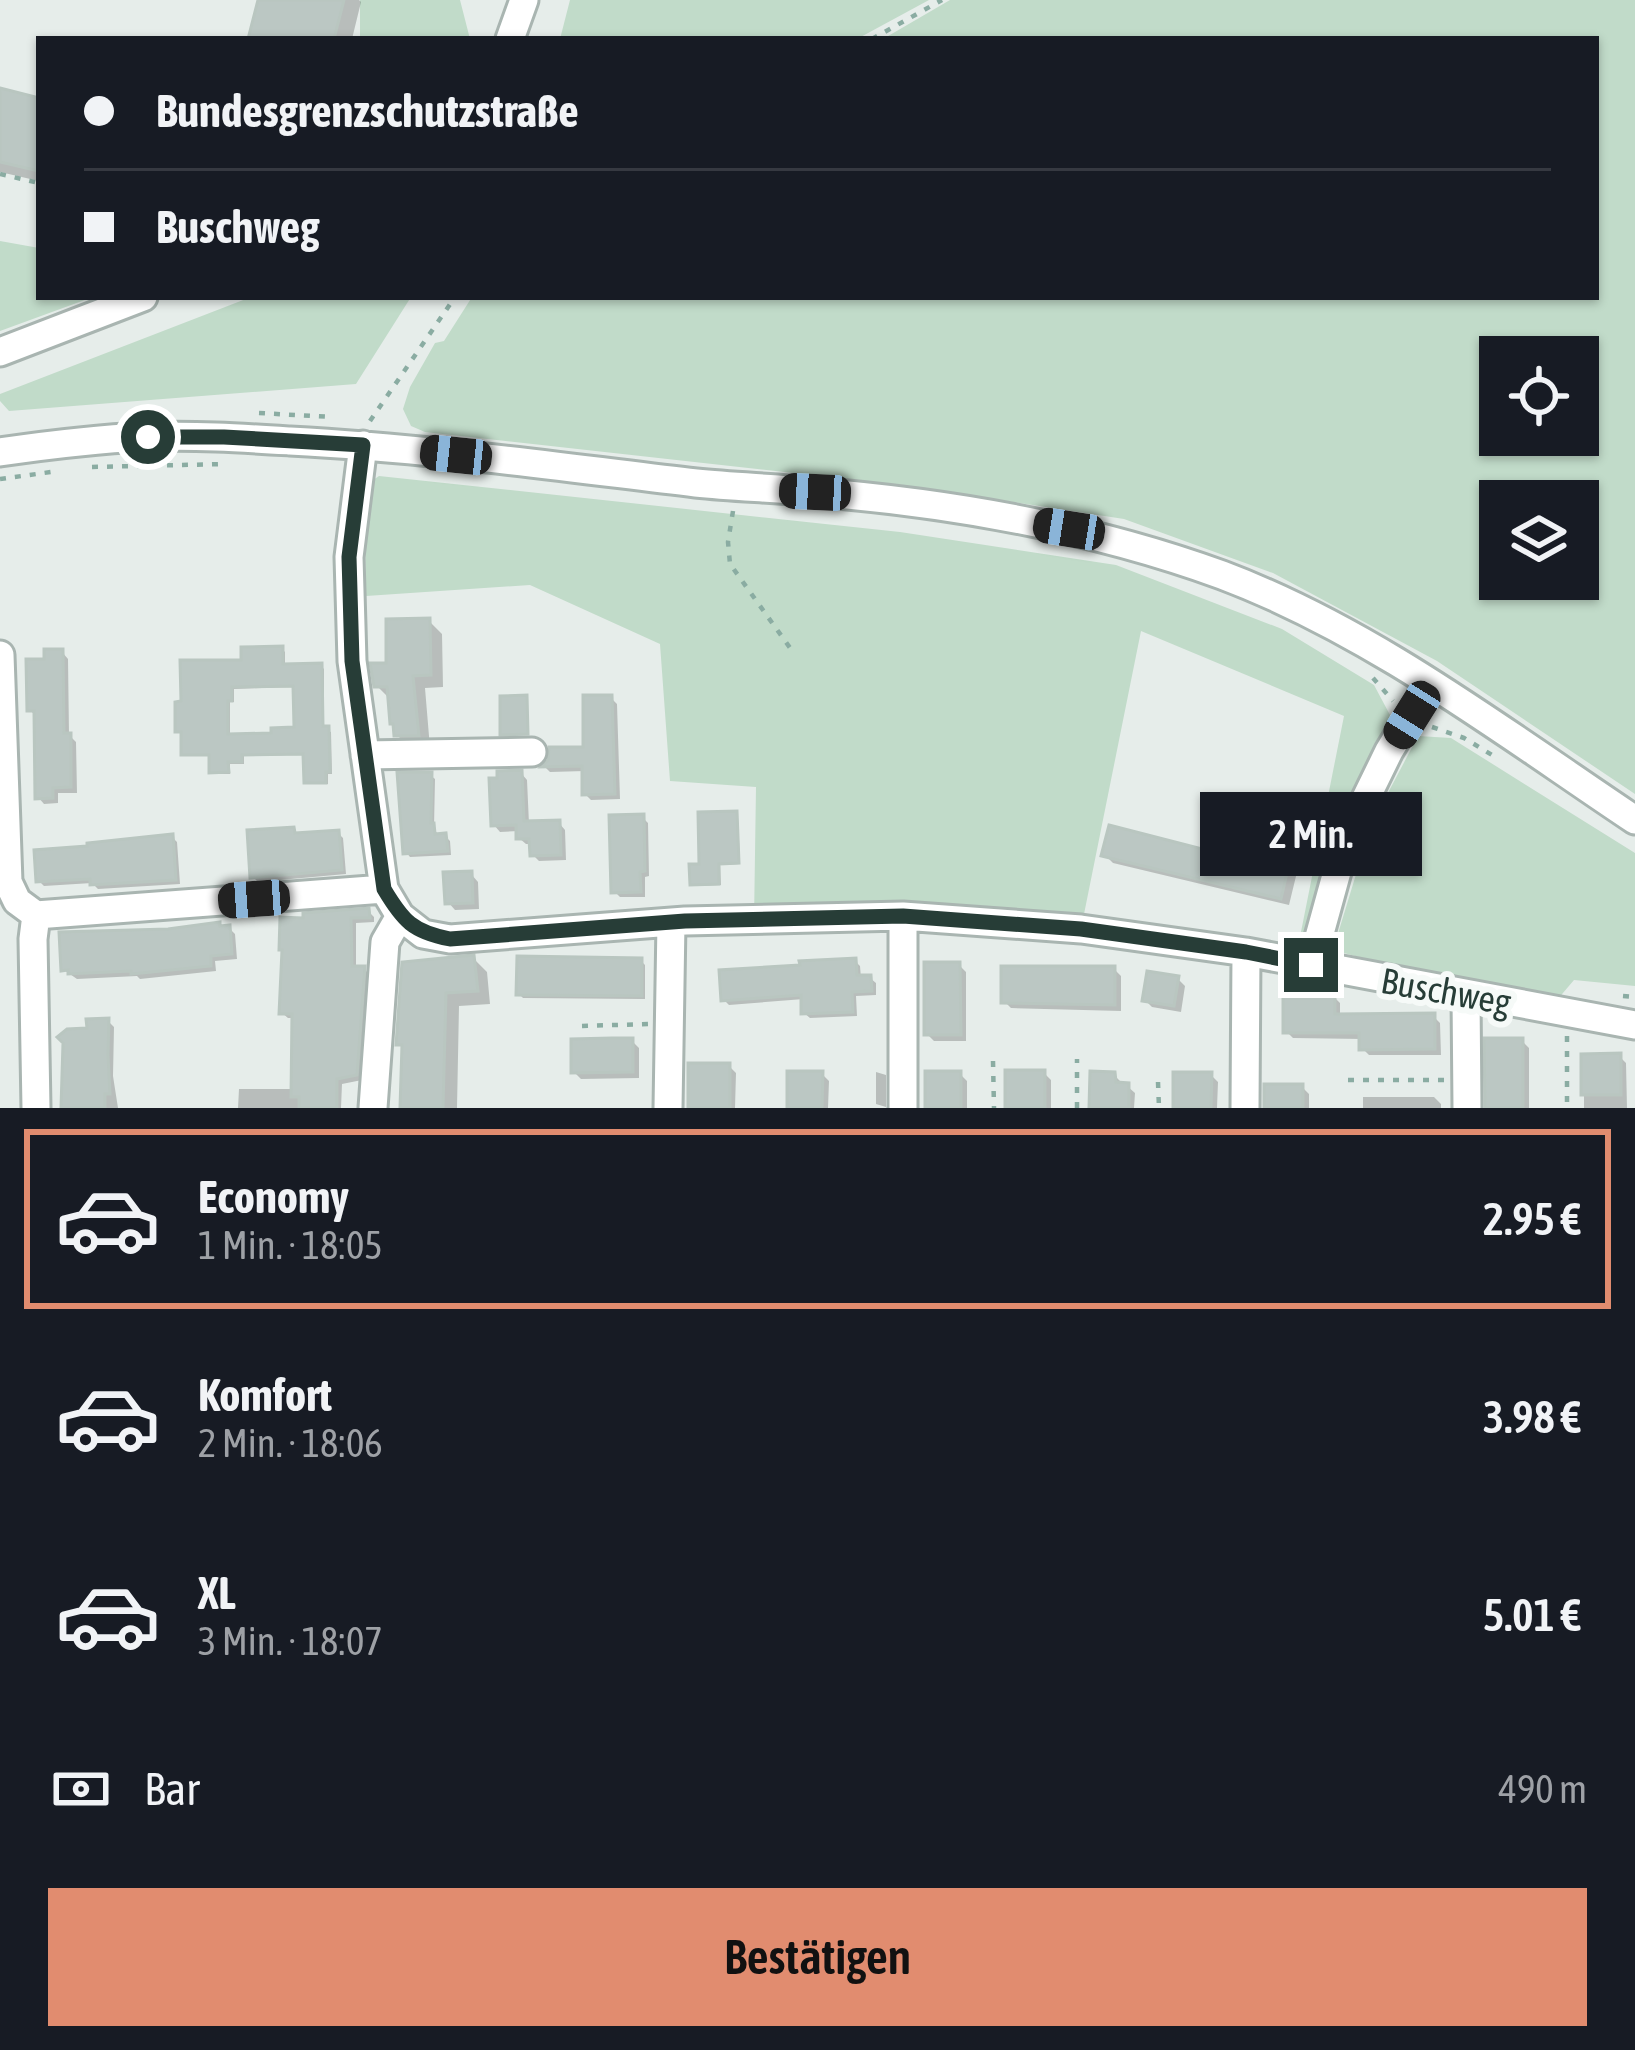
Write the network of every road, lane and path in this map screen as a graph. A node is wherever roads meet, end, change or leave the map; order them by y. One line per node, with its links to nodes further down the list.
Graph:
1 (524, 0): 3 (street)
2 (942, 0): 4 (path)
3 (511, 36)
4 (877, 36)
5 (0, 174): 6 (path)
6 (36, 182)
7 (134, 300): 9 (street)
8 (453, 300): 10 (path)
9 (0, 352)
10 (363, 445): 11 (street); 16 (street); 23 (street)
11 (0, 452)
12 (224, 464): 13 (path)
13 (82, 467)
14 (62, 470): 15 (path)
15 (0, 479)
16 (736, 487): 17 (path); 20 (street)
17 (793, 652)
18 (0, 655): 27 (street)
19 (1369, 675): 21 (path)
20 (1430, 683): 21 (street); 25 (street)
21 (1412, 715): 24 (path); 32 (street)
22 (532, 752): 23 (street)
23 (365, 755): 26 (street)
24 (1502, 761)
25 (1635, 820)
26 (384, 889): 27 (street); 28 (street)
27 (35, 916): 43 (street)
28 (400, 916): 30 (street, Buschweg); 44 (street)
29 (903, 916): 30 (street, Buschweg); 31 (street, Buschweg); 46 (street)
30 (671, 922): 35 (street)
31 (1246, 952): 32 (street, Buschweg); 50 (street)
32 (1311, 965): 33 (street, Buschweg)
33 (1466, 995): 34 (street, Buschweg); 42 (street)
34 (1566, 1013): 36 (street, Buschweg); 51 (path)
35 (670, 1023): 37 (path); 45 (street)
36 (1635, 1025)
37 (582, 1026)
38 (1077, 1059): 48 (path)
39 (993, 1061): 47 (path)
40 (1348, 1080): 42 (path)
41 (1158, 1082): 49 (path)
42 (1467, 1094)
43 (37, 1108)
44 (373, 1108)
45 (668, 1108)
46 (903, 1108)
47 (994, 1108)
48 (1077, 1108)
49 (1159, 1108)
50 (1246, 1108)
51 (1567, 1108)

